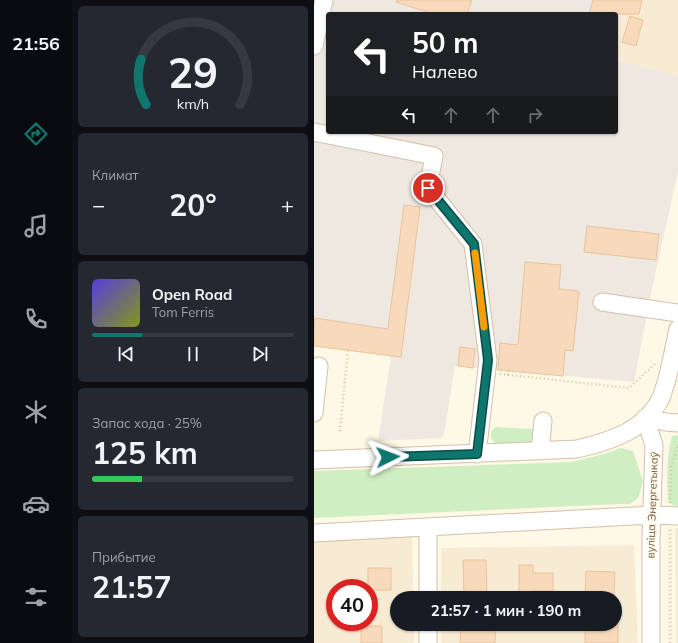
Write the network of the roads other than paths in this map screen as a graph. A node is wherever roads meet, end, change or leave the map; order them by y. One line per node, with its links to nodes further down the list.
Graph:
1 (324, 0): 2 (street)
2 (314, 46)
3 (314, 132): 13 (street)
4 (602, 302): 5 (street)
5 (678, 313)
6 (678, 329): 9 (street)
7 (319, 366): 8 (street)
8 (314, 413)
9 (645, 418): 11 (street); 12 (street); 15 (street, вуліца Энергетыкаў)
10 (543, 421): 12 (street)
11 (678, 424)
12 (540, 451): 13 (street)
13 (477, 454): 14 (street)
14 (314, 460)
15 (652, 516): 16 (street); 17 (street); 22 (street, вуліца Энергетыкаў)
16 (674, 516)
17 (428, 527): 18 (street); 19 (street)
18 (314, 534)
19 (428, 591)
20 (428, 631): 21 (street)
21 (428, 643)
22 (652, 643)

